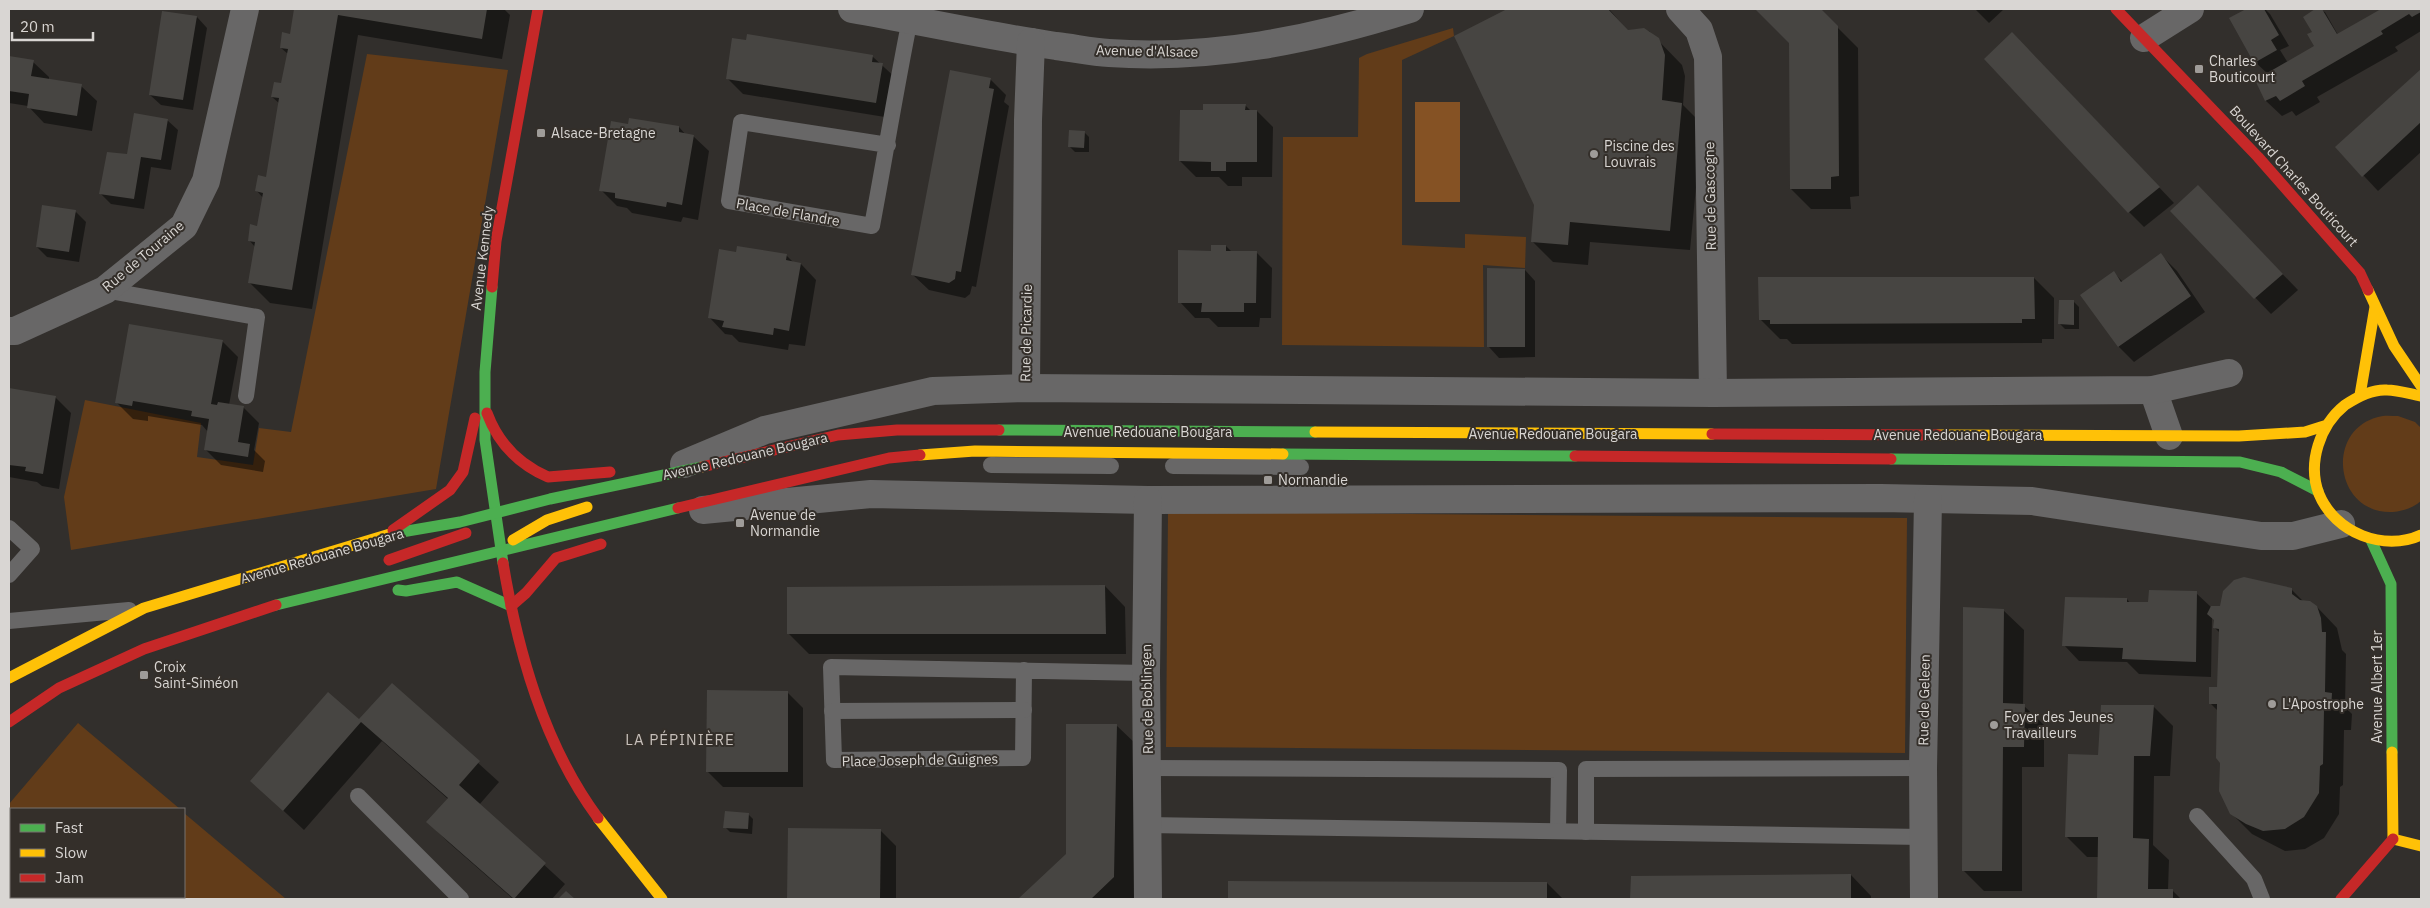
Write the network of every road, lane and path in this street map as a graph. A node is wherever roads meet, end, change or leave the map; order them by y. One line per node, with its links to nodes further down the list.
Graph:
1 (245, 9): 12 (street, Rue de Touraine)
2 (538, 9): 15 (main road, Avenue Kennedy)
3 (852, 9): 8 (street, Avenue d'Alsace)
4 (1410, 9): 10 (street, Avenue d'Alsace)
5 (1680, 9): 20 (street, Rue de Gascogne)
6 (2116, 9): 9 (main road, Boulevard Charles Bouticourt)
7 (2190, 9): 9 (street)
8 (910, 19): 10 (street, Avenue d'Alsace); 11 (lane, Place de Flandre)
9 (2144, 38): 13 (main road, Boulevard Charles Bouticourt)
10 (1031, 42): 18 (street, Rue de Picardie)
11 (888, 145): 11 (lane, Place de Flandre)
12 (106, 290): 14 (street, Rue de Touraine); 22 (lane)
13 (2375, 307): 17 (main road, Boulevard Charles Bouticourt); 21 (main road)
14 (9, 331)
15 (485, 372): 24 (main road, Avenue Kennedy); 40 (main road)
16 (2229, 373): 19 (street)
17 (2421, 386)
18 (1026, 388): 20 (street); 32 (street, Rue de Picardie)
19 (2153, 390): 20 (street); 28 (street)
20 (1713, 393)
21 (2360, 395): 23 (main road); 25 (main road)
22 (246, 396)
23 (2421, 396)
24 (486, 411): 32 (main road); 36 (main road, Avenue Kennedy)
25 (2324, 426): 28 (main road); 31 (main road)
26 (966, 431): 27 (lane); 32 (main road, Avenue Redouane Bougara)
27 (2142, 436): 28 (main road)
28 (2169, 436)
29 (889, 458): 30 (lane); 32 (main road, Avenue Redouane Bougara)
30 (1884, 459): 31 (main road, Avenue Redouane Bougara)
31 (2318, 491): 37 (main road)
32 (657, 492): 33 (street, Avenue Redouane Bougara); 36 (main road, Avenue Redouane Bougara); 39 (main road); 44 (main road, Avenue Redouane Bougara)
33 (1148, 500): 34 (street, Avenue Redouane Bougara); 53 (street, Rue de Boblingen)
34 (1928, 500): 37 (street, Avenue Redouane Bougara); 59 (street, Rue de Geleen)
35 (601, 504): 44 (main road)
36 (494, 513): 40 (main road, Avenue Redouane Bougara); 44 (main road, Avenue Kennedy); 45 (main road)
37 (2341, 524): 42 (main road)
38 (9, 528): 47 (lane)
39 (637, 529)
40 (386, 535): 50 (main road, Avenue Redouane Bougara)
41 (2421, 535): 42 (main road)
42 (2371, 540): 66 (main road, Avenue Albert 1er)
43 (611, 541): 49 (main road)
44 (501, 552): 48 (main road, Avenue Redouane Bougara); 49 (main road, Avenue Kennedy)
45 (381, 563)
46 (366, 573): 48 (main road)
47 (9, 575)
48 (355, 586): 49 (main road); 57 (main road, Avenue Redouane Bougara)
49 (511, 606): 69 (main road, Avenue Kennedy)
50 (144, 608): 51 (lane); 54 (main road, Avenue Redouane Bougara)
51 (9, 621)
52 (1024, 670): 53 (lane, Place Joseph de Guignes); 55 (lane, Place Joseph de Guignes); 56 (lane, Place Joseph de Guignes)
53 (1146, 673): 58 (street, Rue de Boblingen)
54 (9, 678)
55 (1024, 710): 56 (lane); 56 (lane, Place Joseph de Guignes)
56 (832, 711)
57 (9, 722)
58 (1148, 768): 62 (street, Rue de Boblingen); 63 (lane)
59 (1923, 768): 64 (lane); 65 (street, Rue de Geleen)
60 (358, 796): 68 (lane)
61 (2197, 816): 72 (lane)
62 (1147, 825): 63 (lane); 70 (street, Rue de Boblingen)
63 (1558, 831): 64 (lane)
64 (1586, 832): 65 (lane)
65 (1923, 837): 71 (street, Rue de Geleen)
66 (2393, 839): 67 (main road); 73 (main road)
67 (2421, 846)
68 (461, 899)
69 (662, 899)
70 (1148, 899)
71 (1924, 899)
72 (2262, 899)
73 (2341, 899)

